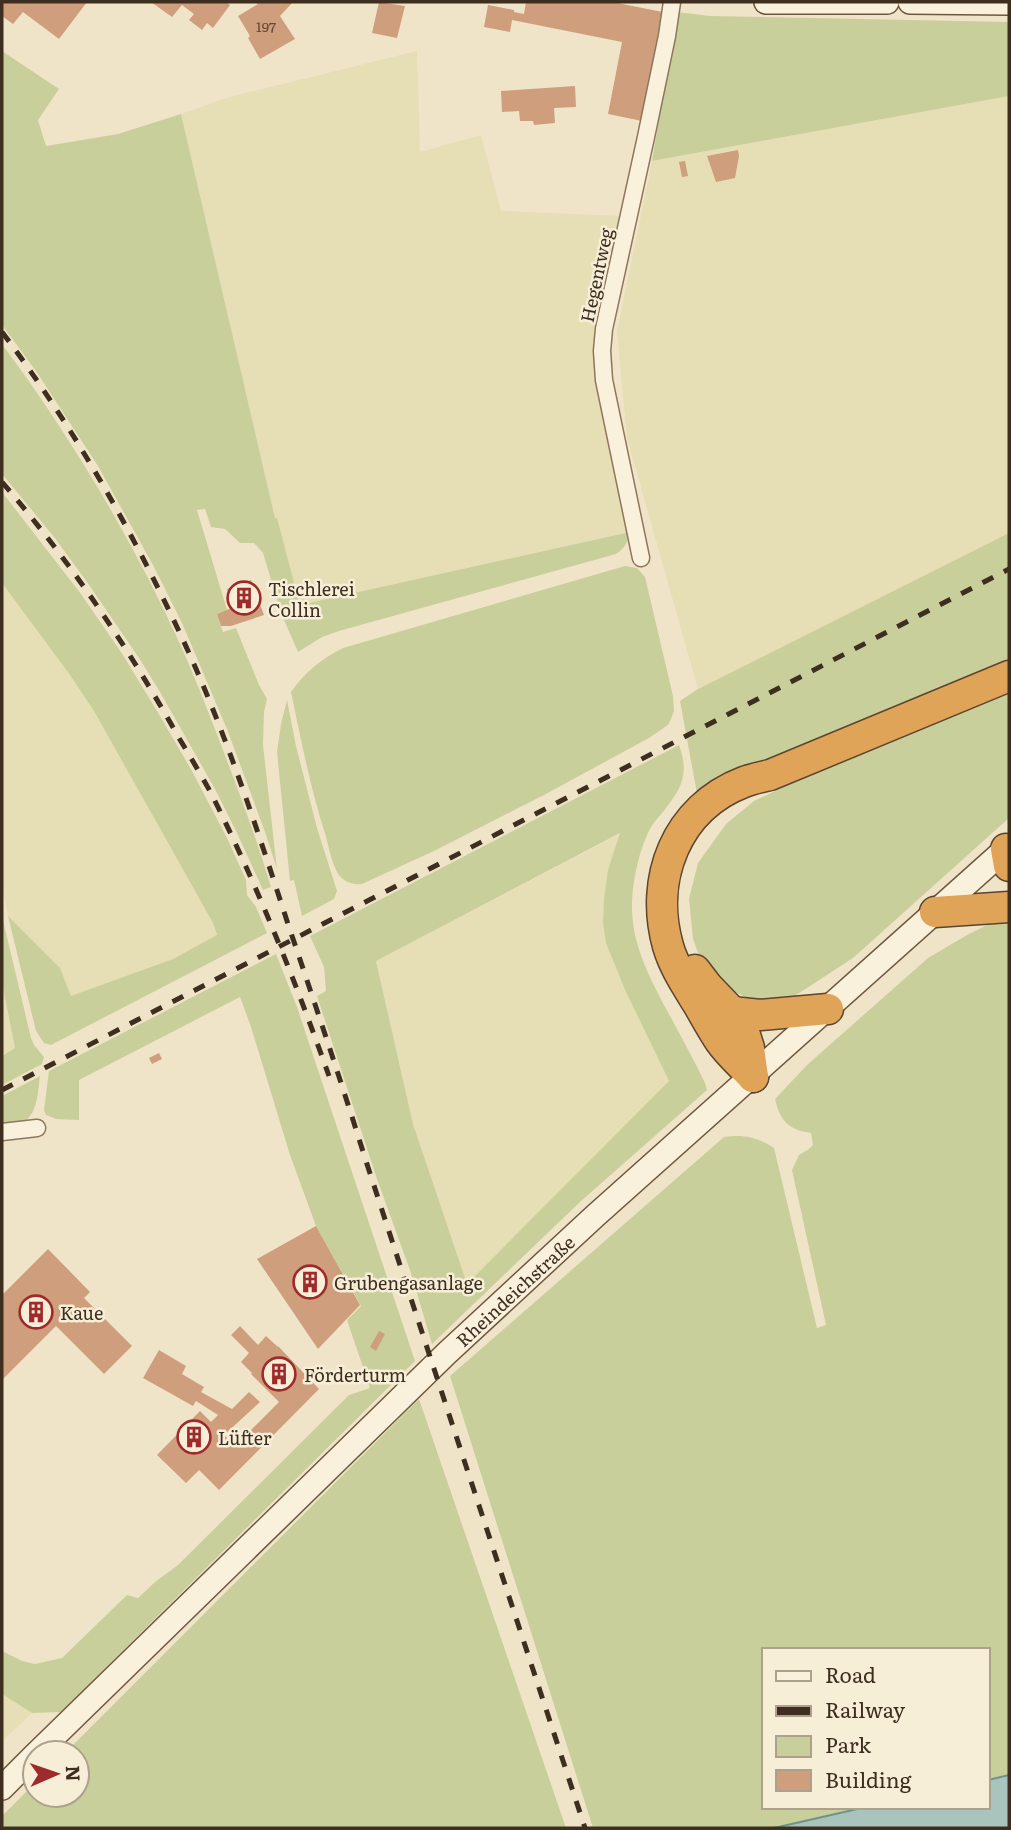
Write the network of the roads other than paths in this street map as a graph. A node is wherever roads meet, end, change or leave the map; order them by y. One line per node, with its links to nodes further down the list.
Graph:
1 (672, 2): 6 (street, Hegentweg)
2 (766, 2): 3 (main road)
3 (887, 2)
4 (910, 2): 5 (main road)
5 (1009, 3)
6 (641, 558)
7 (1009, 676): 8 (highway)
8 (770, 775): 13 (highway); 14 (highway)
9 (1008, 853): 11 (main road, Rheindeichstraße)
10 (1009, 907): 11 (highway)
11 (935, 912): 12 (main road, Rheindeichstraße)
12 (828, 1009): 13 (highway); 14 (main road, Rheindeichstraße)
13 (732, 1012): 14 (highway)
14 (753, 1077): 17 (main road, Rheindeichstraße)
15 (37, 1128): 16 (street)
16 (2, 1132)
17 (51, 1739)
18 (21, 1769): 19 (main road, Rheindeichstraße)
19 (2, 1788)

